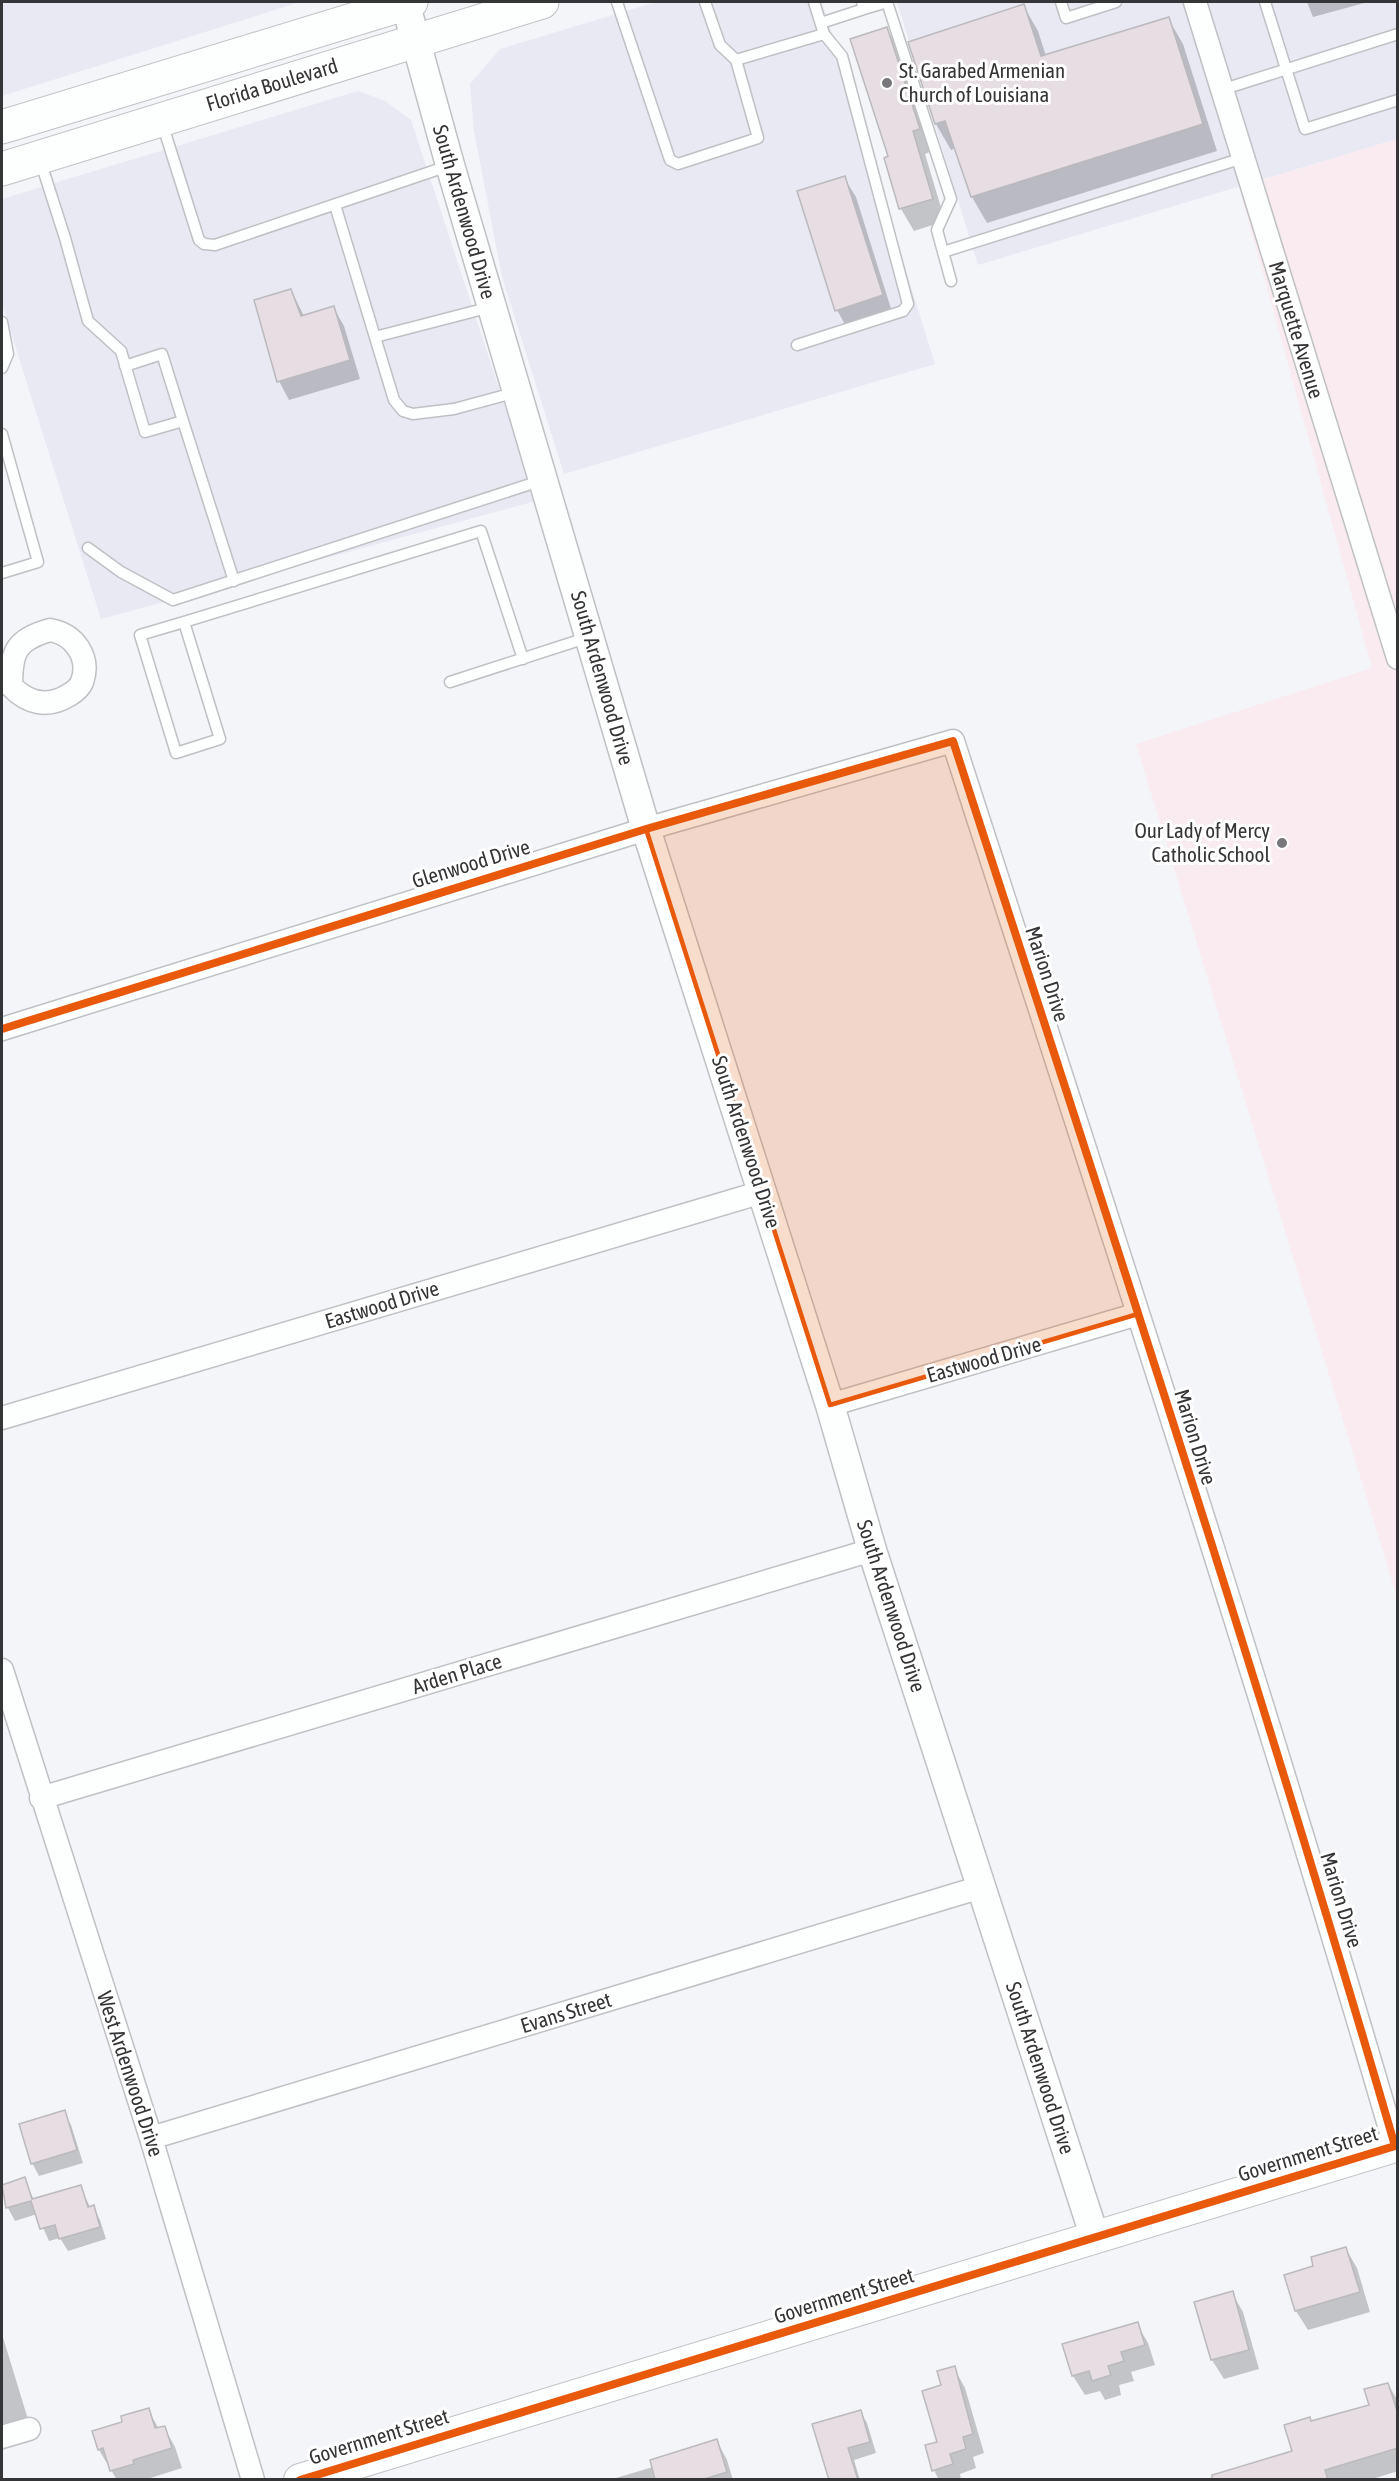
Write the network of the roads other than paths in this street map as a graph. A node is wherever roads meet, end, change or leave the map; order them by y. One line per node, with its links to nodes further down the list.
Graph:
1 (407, 2): 13 (street, South Ardenwood Drive); 19 (main road, Florida Boulevard)
2 (542, 2): 13 (main road, Florida Boulevard)
3 (617, 2): 14 (lane)
4 (705, 2): 14 (lane)
5 (814, 2): 11 (lane)
6 (1062, 2): 7 (lane)
7 (1116, 2)
8 (1195, 2): 16 (street, Marquette Avenue)
9 (1265, 2): 15 (lane)
10 (863, 5): 11 (lane); 25 (lane)
11 (822, 28): 14 (lane); 30 (lane)
12 (1398, 34): 15 (lane)
13 (415, 41): 18 (main road, Florida Boulevard); 22 (street, South Ardenwood Drive)
14 (736, 60)
15 (1286, 69): 16 (lane); 17 (lane)
16 (1221, 90): 21 (street, Marquette Avenue)
17 (1398, 100)
18 (161, 120): 20 (main road, Florida Boulevard); 24 (lane)
19 (2, 128)
20 (39, 157): 23 (main road, Florida Boulevard); 31 (lane)
21 (1243, 158): 25 (lane); 42 (street, Marquette Avenue)
22 (450, 165): 24 (lane); 27 (street, South Ardenwood Drive)
23 (2, 169)
24 (335, 205): 29 (lane)
25 (943, 252): 26 (lane)
26 (951, 281)
27 (492, 306): 29 (lane); 33 (street, South Ardenwood Drive)
28 (2, 322): 32 (lane)
29 (375, 337): 33 (lane)
30 (798, 345)
31 (125, 366): 34 (lane); 34 (lane)
32 (2, 368)
33 (517, 392): 36 (street, South Ardenwood Drive)
34 (183, 422): 39 (lane)
35 (2, 434): 38 (lane)
36 (543, 480): 39 (lane); 41 (street, South Ardenwood Drive)
37 (88, 548): 39 (lane)
38 (2, 573)
39 (234, 581)
40 (184, 622): 40 (lane); 43 (lane)
41 (590, 637): 43 (lane); 46 (street, South Ardenwood Drive)
42 (1398, 658)
43 (523, 659): 44 (lane)
44 (450, 682)
45 (953, 741): 46 (street, Glenwood Drive); 49 (street, Marion Drive)
46 (646, 829): 47 (street, Glenwood Drive); 48 (street, South Ardenwood Drive)
47 (2, 1029)
48 (762, 1192): 50 (street, South Ardenwood Drive); 51 (street, Eastwood Drive)
49 (1138, 1314): 50 (street, Eastwood Drive); 57 (street, Marion Drive)
50 (830, 1405): 52 (street, South Ardenwood Drive)
51 (2, 1418)
52 (872, 1550): 54 (street, Arden Place); 55 (street, South Ardenwood Drive)
53 (2, 1670): 54 (street, West Ardenwood Drive)
54 (41, 1798): 56 (street, West Ardenwood Drive)
55 (981, 1887): 56 (street, Evans Street); 58 (street, South Ardenwood Drive)
56 (151, 2138): 61 (street, West Ardenwood Drive)
57 (1396, 2146): 58 (main road, Government Street)
58 (1095, 2238): 62 (main road, Government Street)
59 (28, 2429): 60 (street)
60 (2, 2437)
61 (253, 2480)
62 (300, 2480)

